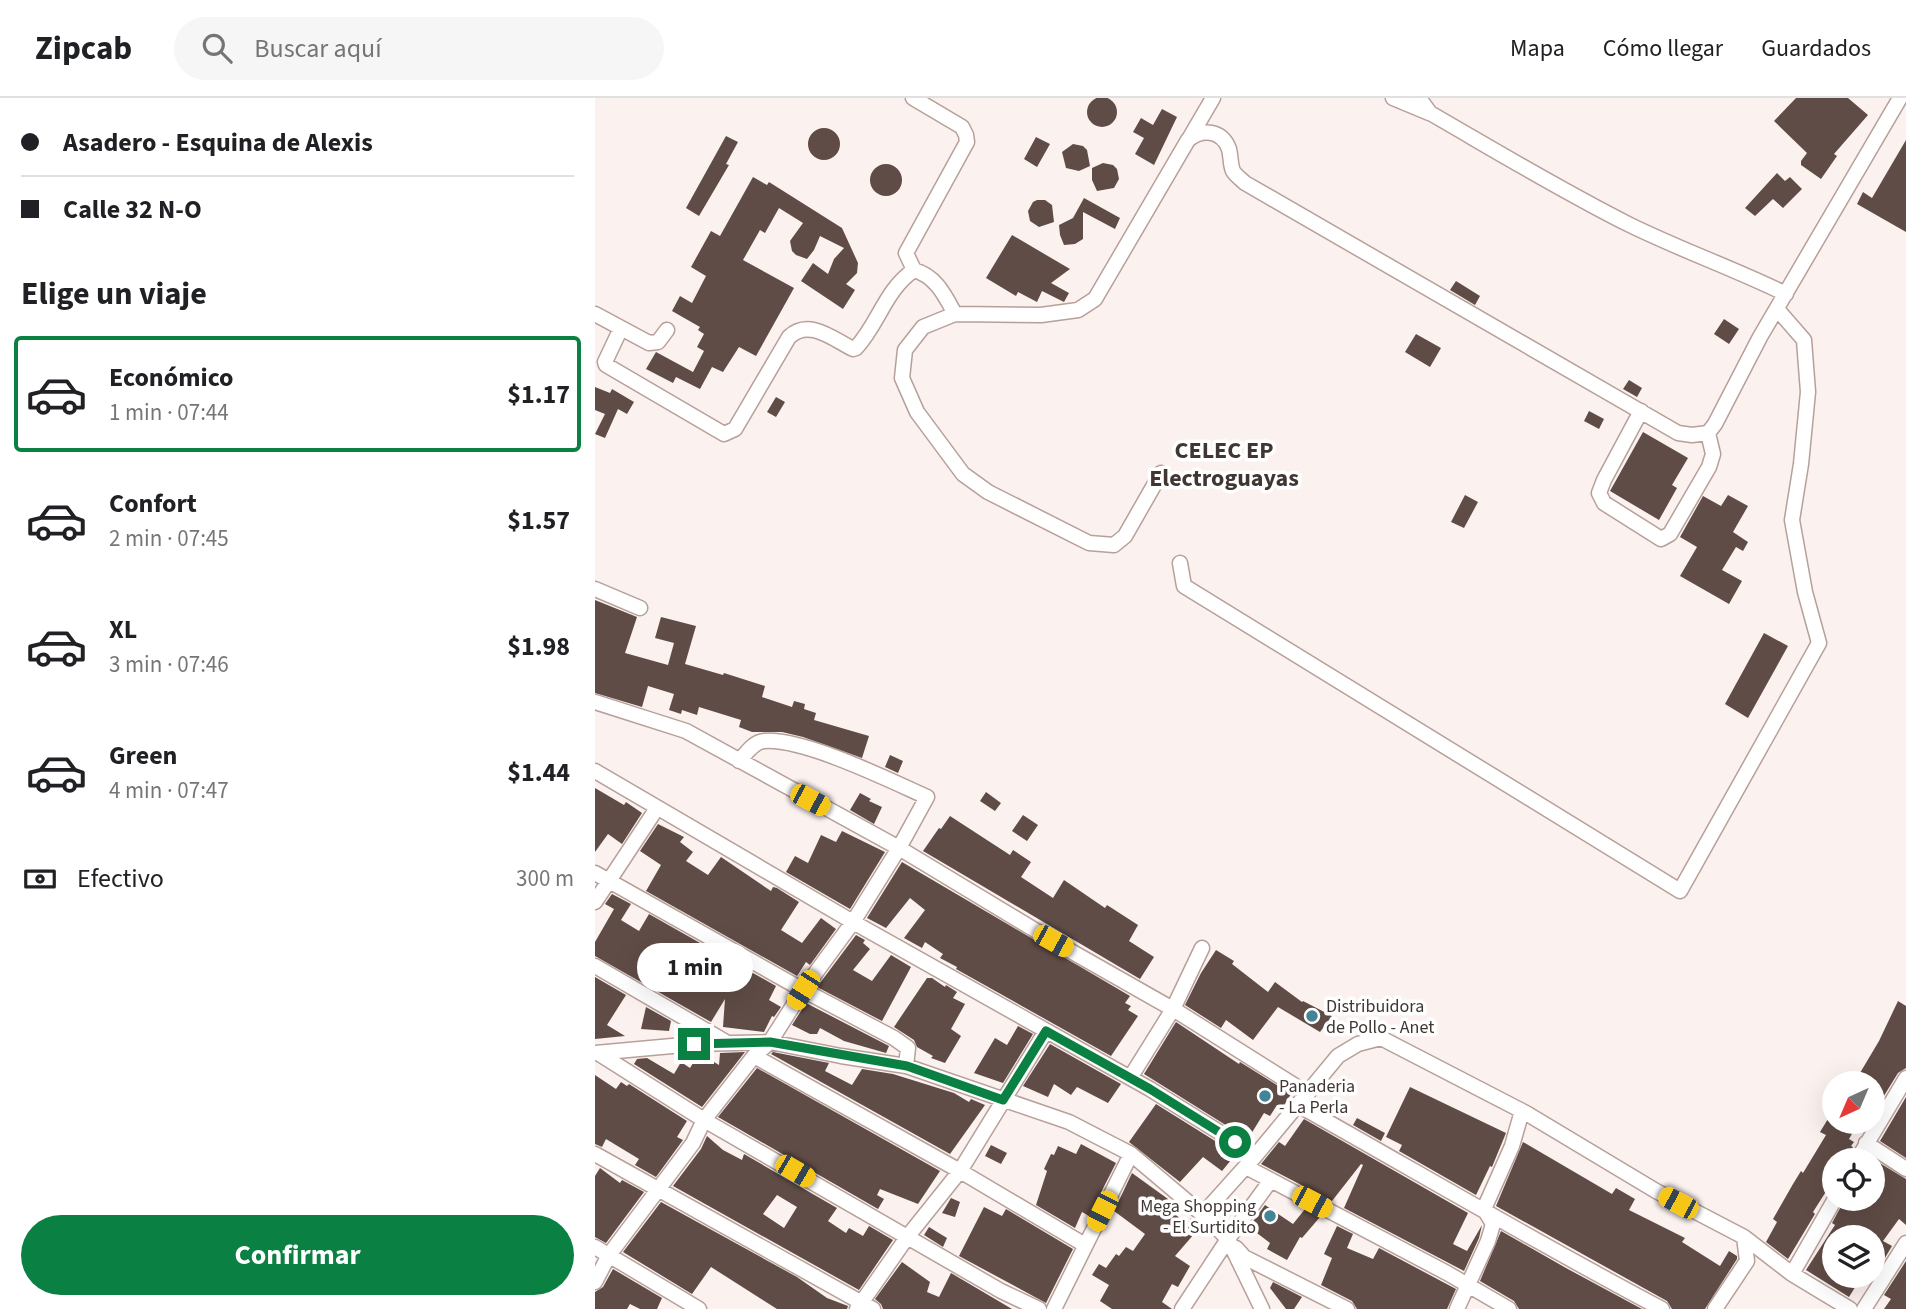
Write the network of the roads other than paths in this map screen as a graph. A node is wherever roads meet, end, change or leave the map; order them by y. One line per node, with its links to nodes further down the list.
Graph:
1 (913, 98): 8 (street)
2 (1213, 98): 7 (street)
3 (1393, 98): 6 (street)
4 (1419, 98): 6 (street)
5 (1900, 98): 9 (street)
6 (1430, 113): 9 (street)
7 (1188, 139): 12 (street); 15 (street)
8 (914, 270): 12 (street); 13 (street)
9 (1786, 294): 10 (street)
10 (1777, 309): 16 (street); 18 (street)
11 (595, 314): 13 (street)
12 (955, 314): 17 (street)
13 (621, 328): 14 (street)
14 (667, 330)
15 (1641, 411): 16 (street); 16 (street)
16 (1708, 433)
17 (1161, 473)
18 (1180, 563)
19 (595, 589): 20 (street)
20 (640, 608)
21 (595, 702): 22 (street)
22 (739, 761): 25 (street); 25 (street)
23 (595, 771): 24 (street)
24 (657, 808): 27 (street); 29 (street)
25 (899, 848): 29 (street); 33 (street)
26 (595, 873): 27 (street)
27 (610, 881): 28 (street); 32 (street)
28 (595, 902)
29 (853, 922): 32 (street); 34 (street)
30 (1202, 948): 33 (street)
31 (595, 966): 35 (street)
32 (803, 990): 36 (street); 39 (street)
33 (1173, 1009): 40 (street); 43 (street)
34 (1046, 1031): 40 (street); 42 (street)
35 (727, 1042): 36 (street); 37 (street)
36 (770, 1042): 38 (street); 39 (street)
37 (597, 1054): 45 (street)
38 (754, 1056): 45 (street); 53 (street)
39 (907, 1066): 42 (street)
40 (1130, 1078): 50 (street)
41 (1906, 1078): 46 (street)
42 (1003, 1100): 49 (street); 53 (street)
43 (1303, 1100): 44 (street); 50 (street); 56 (street)
44 (1522, 1111): 56 (street); 60 (street)
45 (704, 1120): 55 (street); 59 (street)
46 (1866, 1143): 47 (street); 52 (street)
47 (1863, 1148)
48 (595, 1154): 55 (street)
49 (1131, 1154): 58 (street); 63 (street)
50 (1256, 1156): 51 (street)
51 (1246, 1167): 54 (street); 58 (street)
52 (1906, 1169)
53 (960, 1171): 59 (street); 63 (street)
54 (1271, 1180): 61 (street); 68 (street)
55 (658, 1189): 65 (street); 69 (street)
56 (1484, 1209): 68 (street); 78 (street)
57 (1828, 1211): 66 (street)
58 (1203, 1214): 61 (street)
59 (908, 1236): 69 (street); 71 (street)
60 (1744, 1237): 66 (street); 79 (street)
61 (1228, 1239): 73 (street); 74 (street); 75 (street)
62 (1906, 1243): 81 (street)
63 (1085, 1245): 72 (street)
64 (595, 1247): 65 (street)
65 (609, 1255): 67 (street); 70 (street)
66 (1792, 1274): 80 (street)
67 (595, 1282)
68 (1468, 1286): 76 (street); 77 (street)
69 (864, 1307)
70 (699, 1309)
71 (1039, 1309)
72 (1054, 1309)
73 (1182, 1309)
74 (1262, 1309)
75 (1347, 1309)
76 (1457, 1309)
77 (1509, 1309)
78 (1662, 1309)
79 (1715, 1309)
80 (1850, 1309)
81 (1864, 1309)

